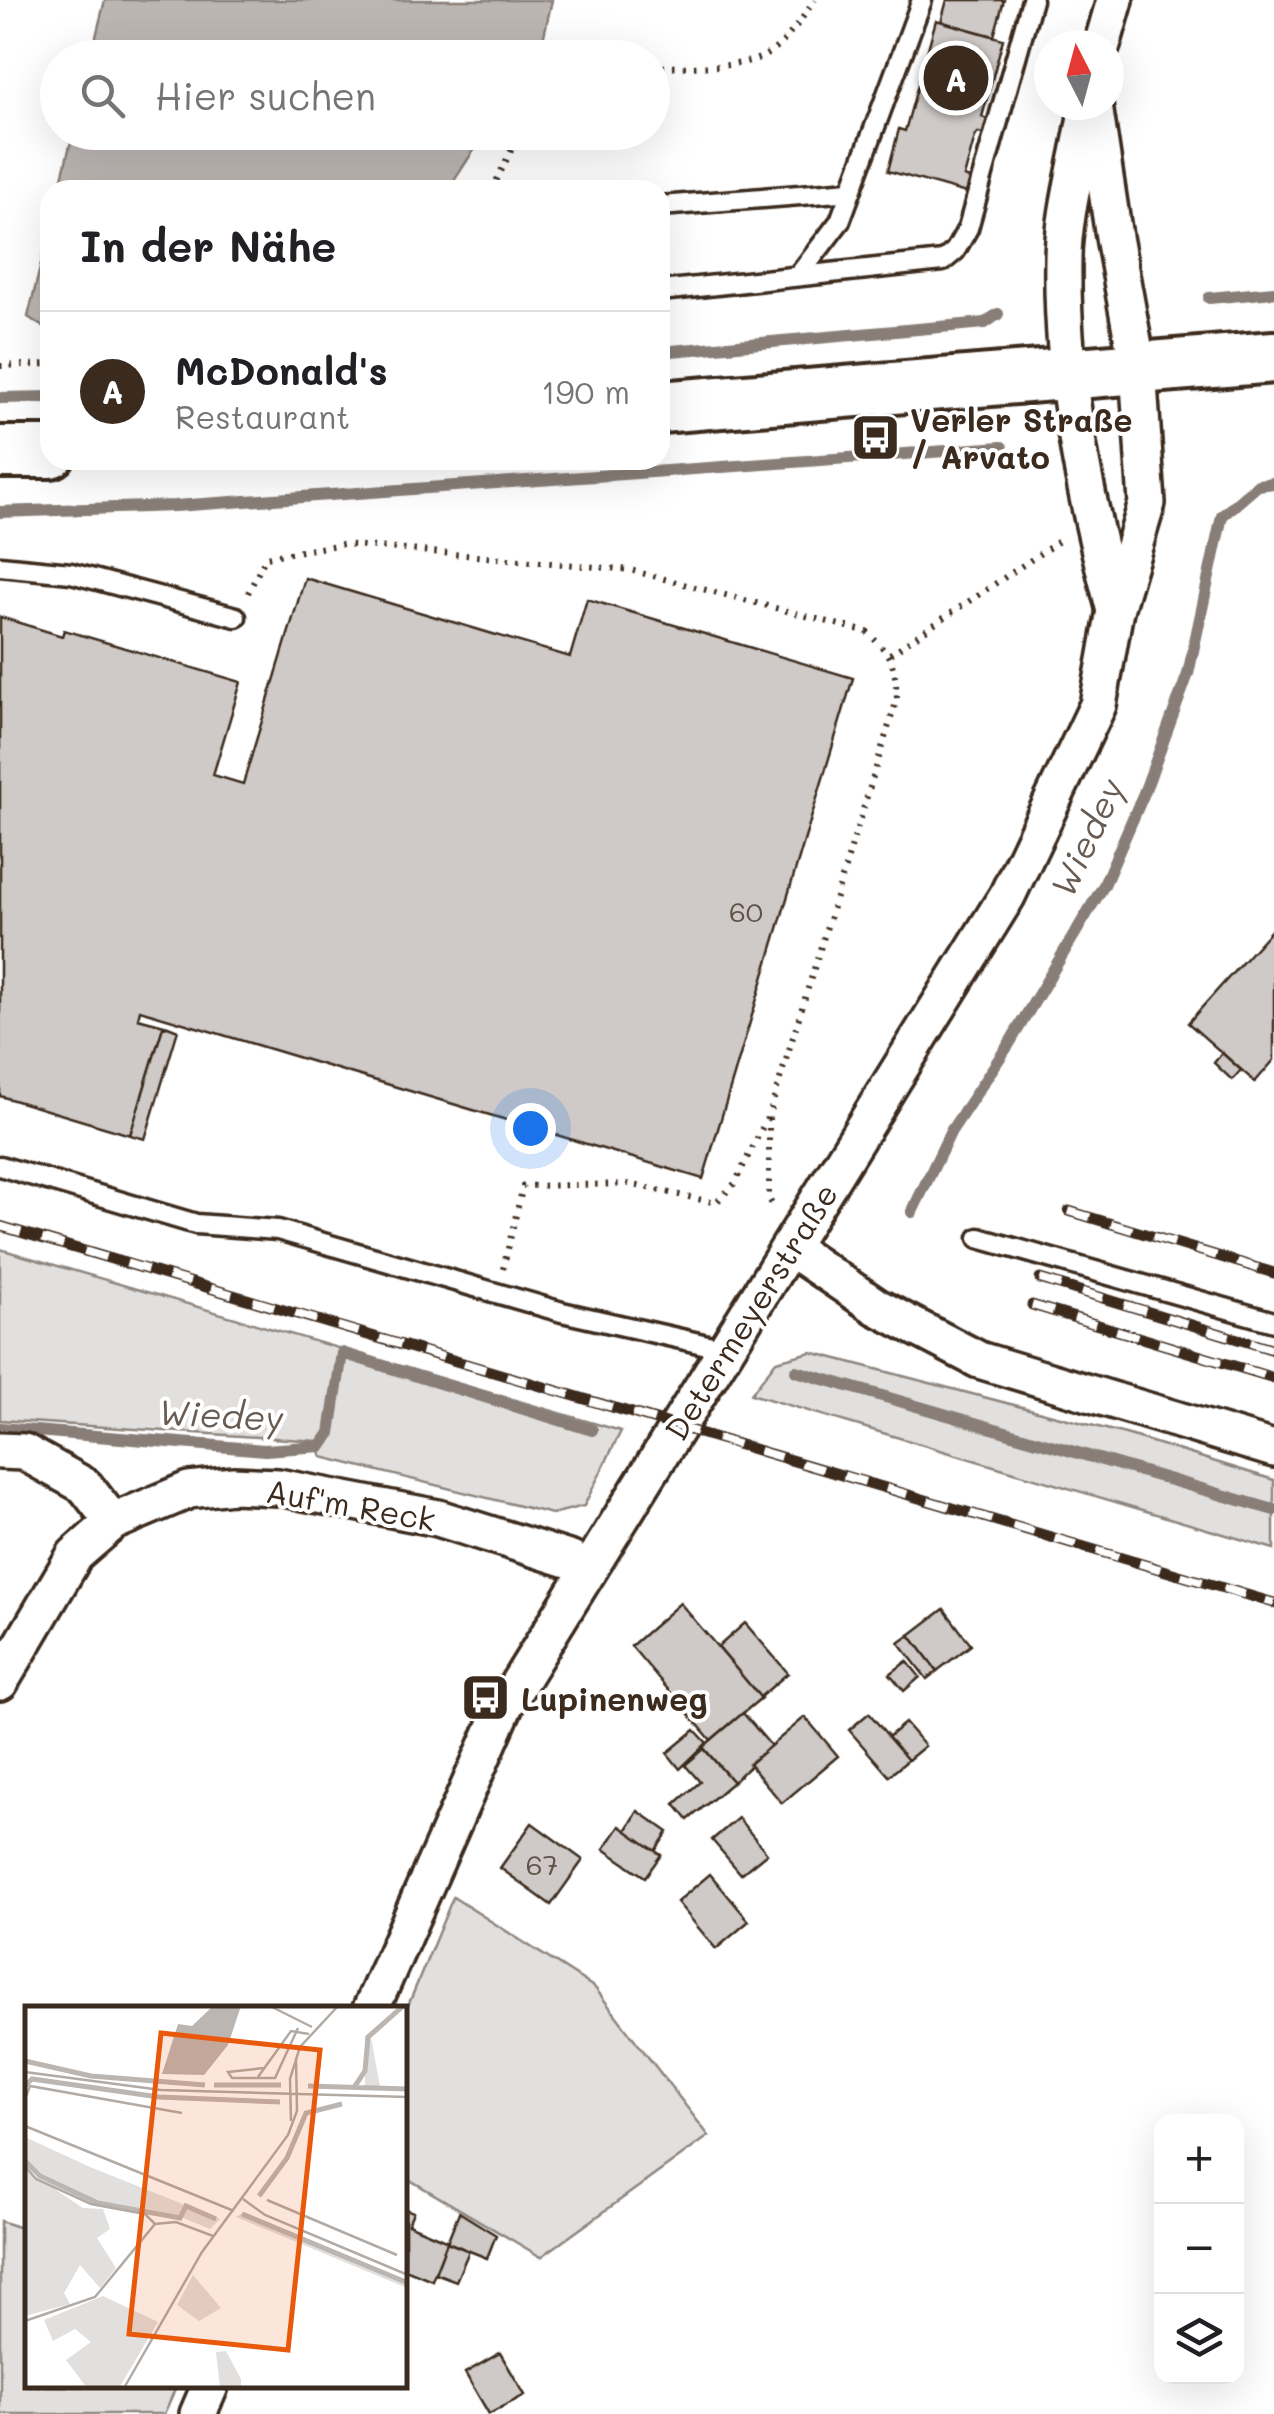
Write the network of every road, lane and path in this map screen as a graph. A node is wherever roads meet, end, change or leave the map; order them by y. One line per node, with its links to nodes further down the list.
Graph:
1 (815, 0): 6 (path)
2 (922, 0): 11 (lane)
3 (1032, 0): 13 (lane)
4 (1115, 0): 5 (street)
5 (1106, 30)
6 (670, 66)
7 (1088, 120): 19 (street, Determeyerstraße)
8 (1094, 120): 18 (street, Determeyerstraße)
9 (511, 150): 10 (path)
10 (497, 180)
11 (851, 191): 12 (lane); 13 (lane)
12 (670, 205)
13 (798, 276): 14 (lane)
14 (670, 290)
15 (1274, 356): 18 (main road)
16 (40, 364): 17 (path)
17 (0, 366)
18 (1138, 368): 19 (main road); 25 (street, Determeyerstraße)
19 (1068, 374): 20 (main road); 25 (street, Determeyerstraße)
20 (670, 406)
21 (0, 452): 22 (main road)
22 (40, 452)
23 (1064, 538): 27 (path)
24 (0, 566): 26 (lane)
25 (1115, 610): 31 (street, Determeyerstraße)
26 (236, 616): 27 (path)
27 (890, 654): 28 (path)
28 (768, 1115): 31 (path); 32 (path)
29 (0, 1166): 32 (lane)
30 (978, 1238): 33 (lane)
31 (790, 1248): 34 (street, Determeyerstraße); 35 (street)
32 (497, 1294): 34 (lane)
33 (1274, 1322)
34 (725, 1350): 38 (street, Determeyerstraße)
35 (1274, 1449)
36 (0, 1451): 37 (street)
37 (113, 1522): 38 (street, Auf'm Reck); 39 (street, Auf'm Reck)
38 (587, 1569): 40 (street, Determeyerstraße)
39 (0, 1682)
40 (372, 2006)
41 (209, 2389): 42 (street)
42 (198, 2414)

